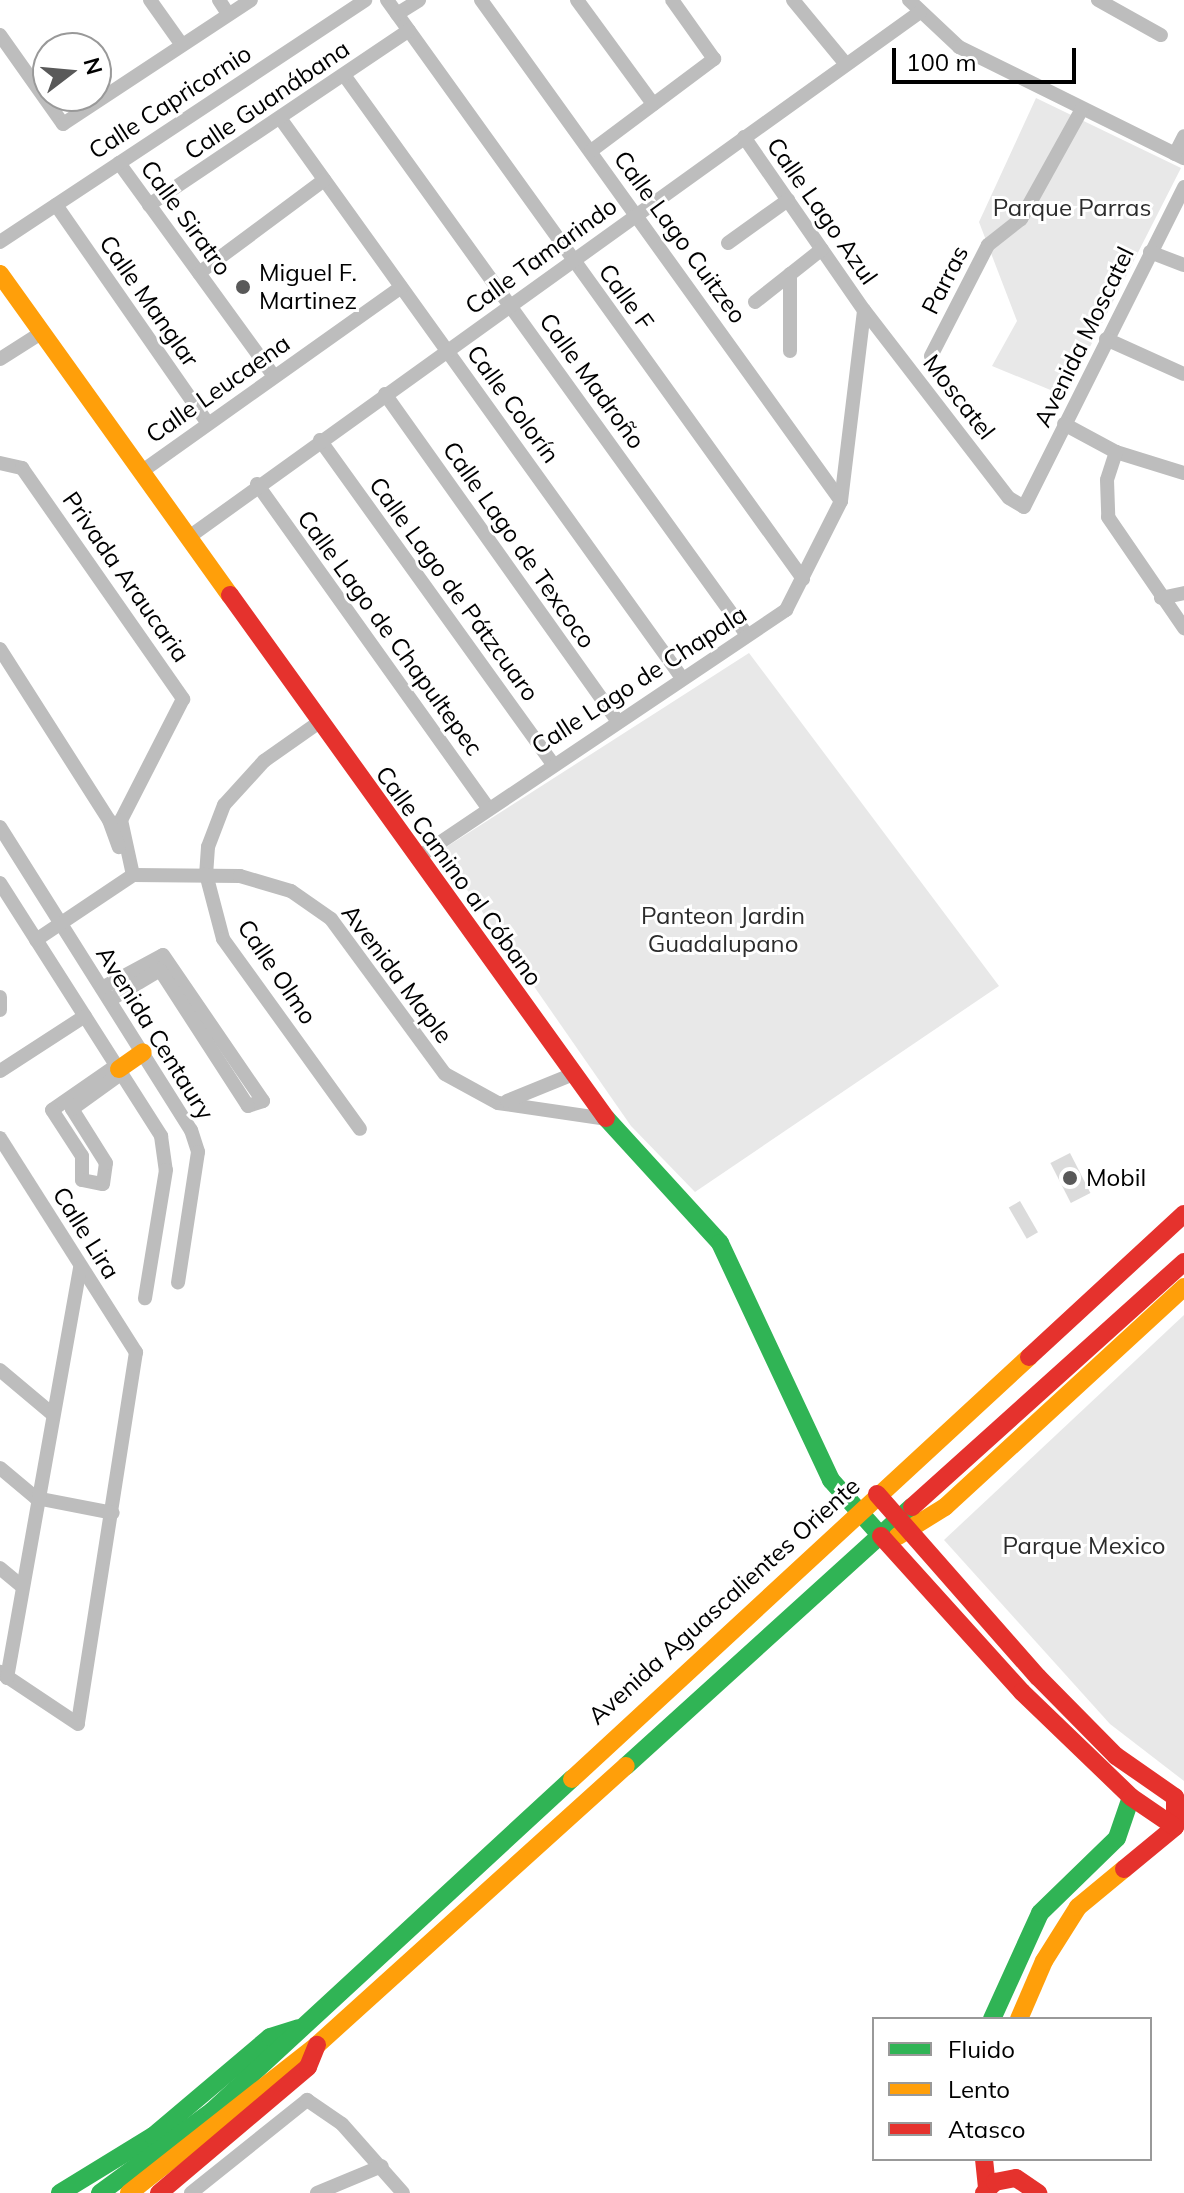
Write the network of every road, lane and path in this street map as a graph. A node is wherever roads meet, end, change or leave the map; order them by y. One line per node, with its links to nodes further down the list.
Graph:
1 (150, 0): 19 (street)
2 (219, 0): 14 (street)
3 (251, 0): 14 (street)
4 (365, 0): 29 (street, Calle Capricornio)
5 (387, 0): 15 (street, Calle F)
6 (419, 0): 15 (street)
7 (481, 0): 27 (street, Calle Lago Cuitzeo)
8 (577, 0): 22 (street)
9 (672, 0): 22 (street)
10 (793, 0): 20 (street)
11 (909, 0): 13 (street)
12 (1098, 0): 18 (street)
13 (920, 12): 20 (street, Calle Tamarindo); 23 (street)
14 (228, 14): 19 (street)
15 (397, 14): 16 (street, Calle F)
16 (409, 30): 21 (street, Calle Guanábana); 40 (street, Calle F)
17 (0, 35): 19 (street)
18 (1161, 35)
19 (182, 45)
20 (845, 63): 26 (street, Calle Tamarindo)
21 (344, 75): 24 (street, Calle Guanábana); 47 (street, Calle Madroño)
22 (653, 104): 27 (street)
23 (1082, 109): 28 (street); 53 (street, Parras)
24 (280, 118): 30 (street, Calle Colorín); 34 (street, Calle Guanábana)
25 (1184, 136): 28 (street)
26 (744, 137): 32 (street, Calle Lago Azul); 35 (street, Calle Tamarindo)
27 (591, 151): 35 (street, Calle Lago Cuitzeo)
28 (1180, 156)
29 (119, 163): 33 (street, Calle Capricornio); 34 (street, Calle Siratro)
30 (324, 180): 42 (street); 45 (street, Calle Colorín)
31 (1184, 187): 39 (street, Avenida Moscatel)
32 (788, 200): 37 (street); 38 (street, Calle Lago Azul)
33 (56, 205): 36 (street, Calle Capricornio); 58 (street, Calle Manglar)
34 (149, 205): 42 (street, Calle Siratro)
35 (637, 213): 40 (street, Calle Tamarindo); 66 (street, Calle Lago Cuitzeo)
36 (0, 242)
37 (728, 243)
38 (822, 249): 44 (street); 48 (street, Calle Lago Azul)
39 (1150, 252): 41 (street); 50 (street, Avenida Moscatel)
40 (571, 260): 47 (street, Calle Tamarindo); 69 (street, Calle F)
41 (1184, 265)
42 (199, 273): 56 (street, Calle Siratro)
43 (0, 274): 49 (street, Calle Camino al Cóbano)
44 (790, 274): 46 (street); 52 (street)
45 (401, 287): 51 (street, Calle Colorín); 56 (street, Calle Leucaena)
46 (755, 302)
47 (510, 305): 51 (street, Calle Tamarindo); 73 (street, Calle Madroño)
48 (864, 310): 66 (street, Calle Lago de Chapala); 67 (street, Moscatel)
49 (41, 333): 54 (street); 63 (street, Calle Camino al Cóbano)
50 (1106, 339): 55 (street); 59 (street, Avenida Moscatel)
51 (447, 351): 57 (street, Calle Tamarindo); 75 (street, Calle Colorín)
52 (790, 351)
53 (931, 356)
54 (0, 359)
55 (1184, 374)
56 (274, 376): 58 (street, Calle Leucaena)
57 (385, 394): 60 (street, Calle Tamarindo); 76 (street, Calle Lago de Texcoco)
58 (207, 422): 63 (street, Calle Leucaena)
59 (1064, 424): 61 (street); 67 (street, Avenida Moscatel)
60 (320, 440): 65 (street, Calle Tamarindo); 78 (street, Calle Lago de Pátzcuaro)
61 (1116, 452): 64 (street); 71 (street)
62 (0, 463): 80 (street, Privada Araucaria)
63 (141, 472): 68 (street, Calle Camino al Cóbano)
64 (1184, 473)
65 (257, 484): 68 (street, Calle Tamarindo); 79 (street, Calle Lago de Chapultepec)
66 (841, 501): 69 (street, Calle Lago de Chapala)
67 (1024, 507)
68 (189, 537): 77 (street, Calle Camino al Cóbano)
69 (803, 579): 73 (street, Calle Lago de Chapala)
70 (1184, 593): 71 (street)
71 (1161, 598): 72 (street)
72 (1184, 628)
73 (747, 635): 75 (street, Calle Lago de Chapala)
74 (0, 649): 80 (street)
75 (682, 678): 76 (street, Calle Lago de Chapala)
76 (617, 720): 78 (street, Calle Lago de Chapala)
77 (318, 723): 82 (street, Calle Camino al Cóbano); 83 (street, Calle Olmo)
78 (552, 763): 79 (street, Calle Lago de Chapala)
79 (487, 806): 82 (street, Calle Lago de Chapala)
80 (115, 820): 84 (street)
81 (0, 827): 86 (street, Avenida Centaury)
82 (417, 858): 95 (street, Calle Camino al Cóbano)
83 (206, 874): 84 (street, Avenida Maple); 96 (street, Avenida Maple); 98 (street, Calle Olmo)
84 (129, 877): 86 (street)
85 (0, 883): 87 (street, Avenida Centaury)
86 (61, 923): 87 (street); 88 (street, Avenida Centaury)
87 (36, 940): 91 (street, Avenida Centaury)
88 (106, 994): 88 (street); 92 (street, Avenida Centaury)
89 (0, 997): 90 (street)
90 (0, 1010)
91 (85, 1016): 93 (street, Avenida Centaury); 94 (street)
92 (143, 1052): 93 (street); 103 (street, Avenida Centaury)
93 (119, 1069): 93 (street); 105 (street, Avenida Centaury)
94 (0, 1071)
95 (573, 1074): 96 (street); 97 (street, Calle Camino al Cóbano)
96 (498, 1103): 97 (street, Avenida Maple)
97 (606, 1119): 114 (street, Calle Camino al Cóbano)
98 (360, 1129)
99 (0, 1138): 102 (street, Calle Lira)
100 (1184, 1214): 111 (street, Avenida Aguascalientes Oriente)
101 (1184, 1262): 106 (street)
102 (80, 1267): 109 (street); 115 (street, Calle Lira)
103 (178, 1282)
104 (1184, 1287): 108 (street)
105 (145, 1298)
106 (1073, 1363): 108 (street); 116 (street)
107 (0, 1370): 109 (street)
108 (1067, 1393): 113 (street)
109 (51, 1413): 112 (street)
110 (0, 1468): 112 (street)
111 (877, 1494): 114 (street, Avenida Aguascalientes Oriente); 116 (street)
112 (36, 1498): 115 (street); 120 (street)
113 (945, 1507): 116 (street); 118 (street)
114 (860, 1510): 117 (street, Calle Camino al Cóbano); 127 (street, Avenida Aguascalientes Oriente)
115 (113, 1513): 121 (street)
116 (903, 1528): 117 (street); 118 (street)
117 (883, 1536): 122 (street, Calle Camino al Cóbano); 128 (street)
118 (938, 1563): 123 (street)
119 (0, 1568): 120 (street)
120 (20, 1585): 121 (street)
121 (4, 1675)
122 (1131, 1797): 124 (street, Calle Camino al Cóbano); 125 (street)
123 (1179, 1801): 124 (street)
124 (1179, 1830): 126 (street)
125 (993, 2017)
126 (1020, 2017)
127 (299, 2028): 133 (street, Avenida Aguascalientes Oriente); 134 (street, Avenida Aguascalientes Oriente)
128 (317, 2045): 135 (street); 136 (street)
129 (984, 2161): 132 (street)
130 (382, 2166): 137 (street); 138 (street); 139 (street)
131 (1015, 2168): 132 (street); 140 (street)
132 (985, 2191)
133 (60, 2193)
134 (100, 2193)
135 (129, 2193)
136 (159, 2193)
137 (191, 2193)
138 (317, 2193)
139 (403, 2193)
140 (1038, 2193)

